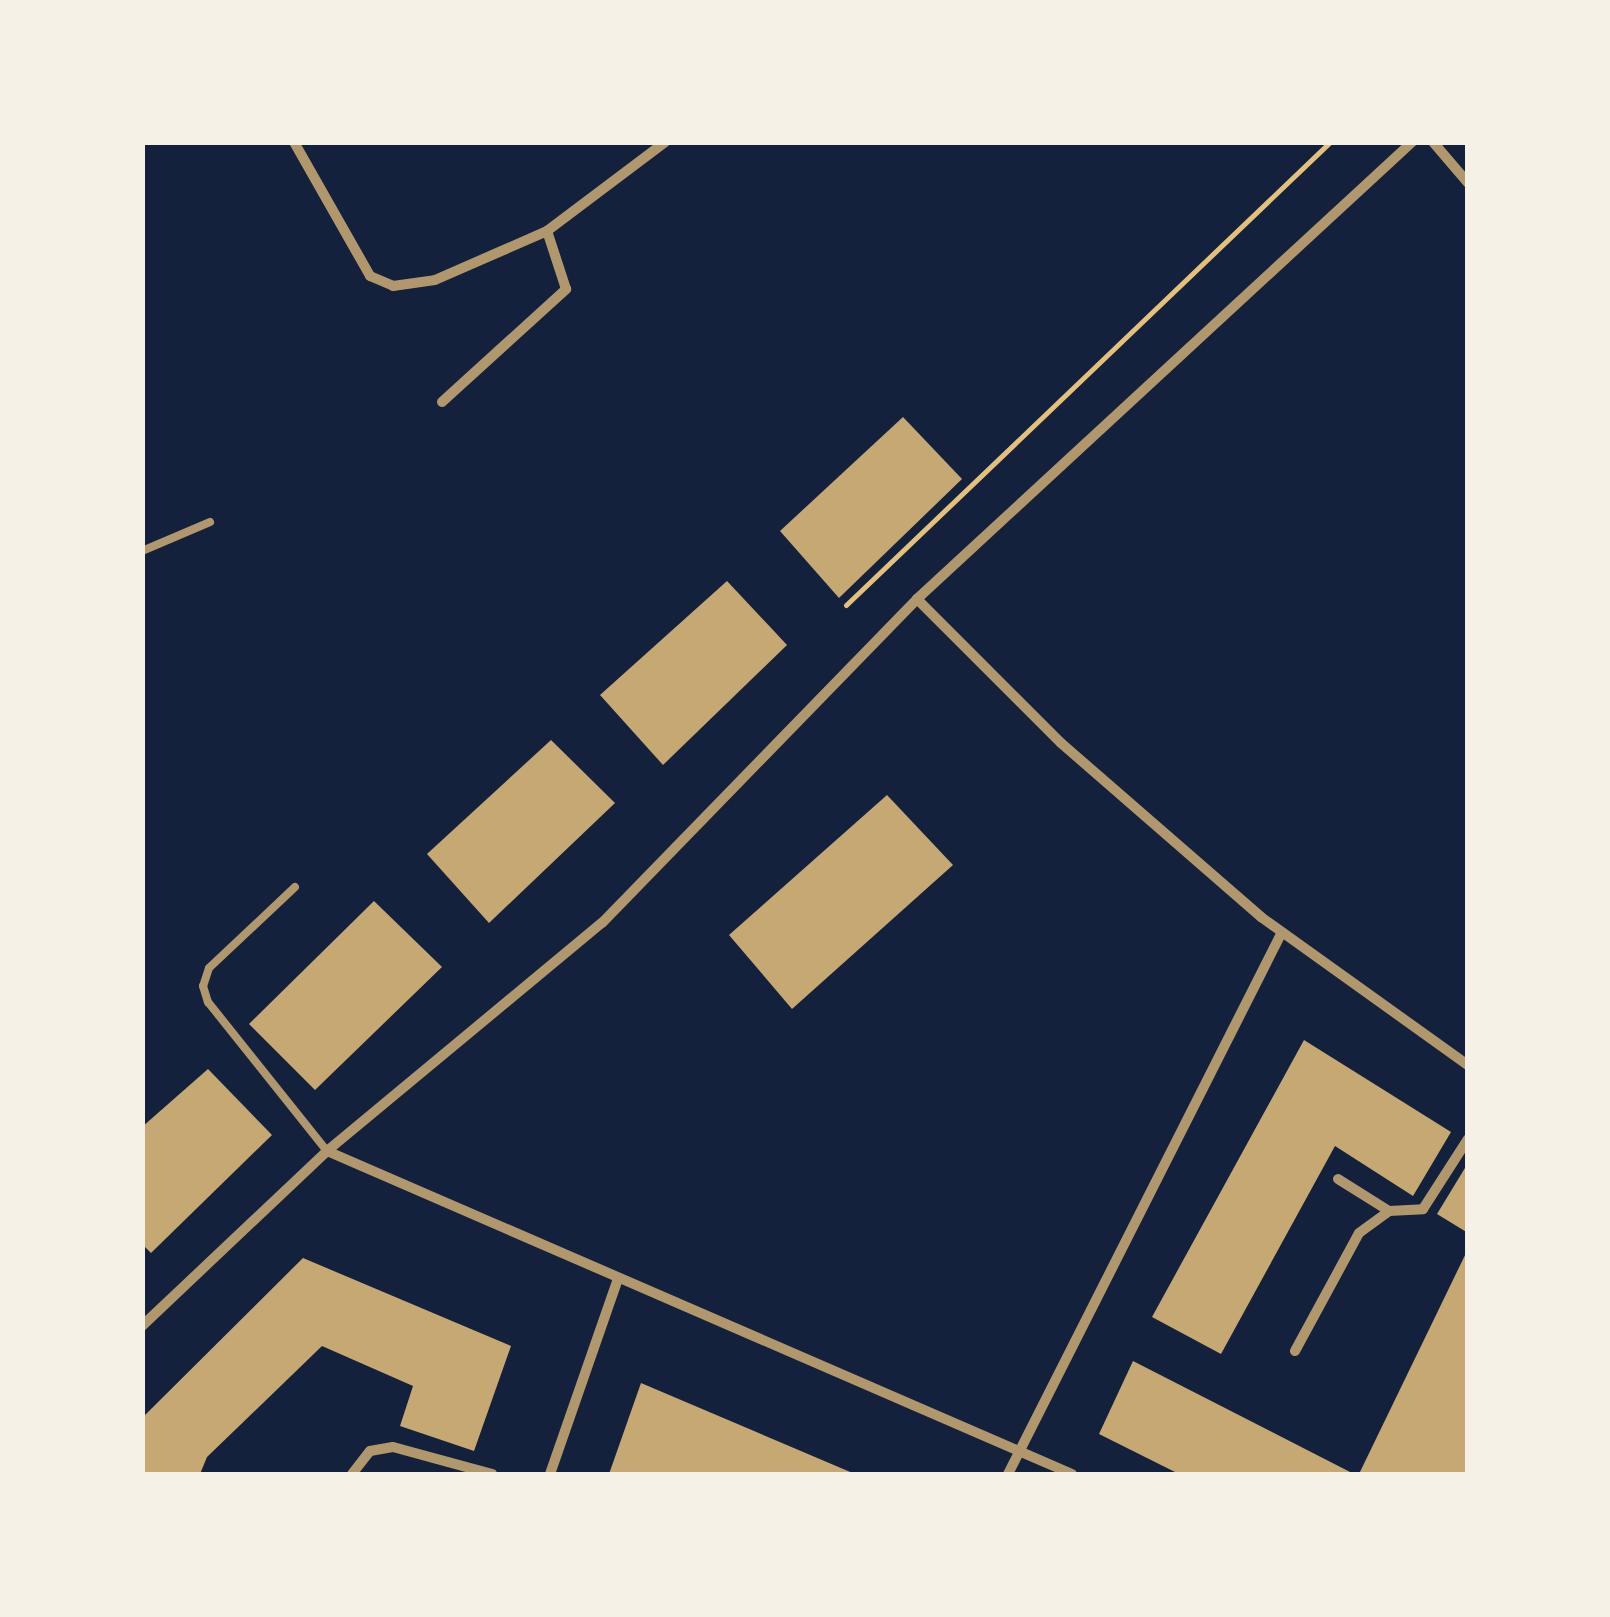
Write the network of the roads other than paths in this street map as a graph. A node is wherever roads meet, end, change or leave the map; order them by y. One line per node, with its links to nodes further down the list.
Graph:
1 (294, 142): 6 (street)
2 (665, 142): 6 (street)
3 (1412, 142): 10 (street)
4 (1433, 142): 5 (street)
5 (1468, 183)
6 (547, 231): 7 (street)
7 (442, 402)
8 (210, 522): 9 (lane)
9 (142, 551)
10 (917, 599): 12 (street); 15 (street)
11 (295, 887): 15 (lane)
12 (1282, 932): 13 (street); 21 (street)
13 (1468, 1065)
14 (1468, 1139): 17 (street)
15 (328, 1151): 18 (street); 19 (street)
16 (1338, 1179): 17 (street)
17 (1389, 1212): 20 (street)
18 (618, 1279): 21 (street); 24 (street)
19 (142, 1326)
20 (1295, 1351)
21 (1016, 1449): 25 (street); 26 (street)
22 (352, 1474): 23 (street)
23 (492, 1474)
24 (550, 1474)
25 (1008, 1474)
26 (1072, 1474)

